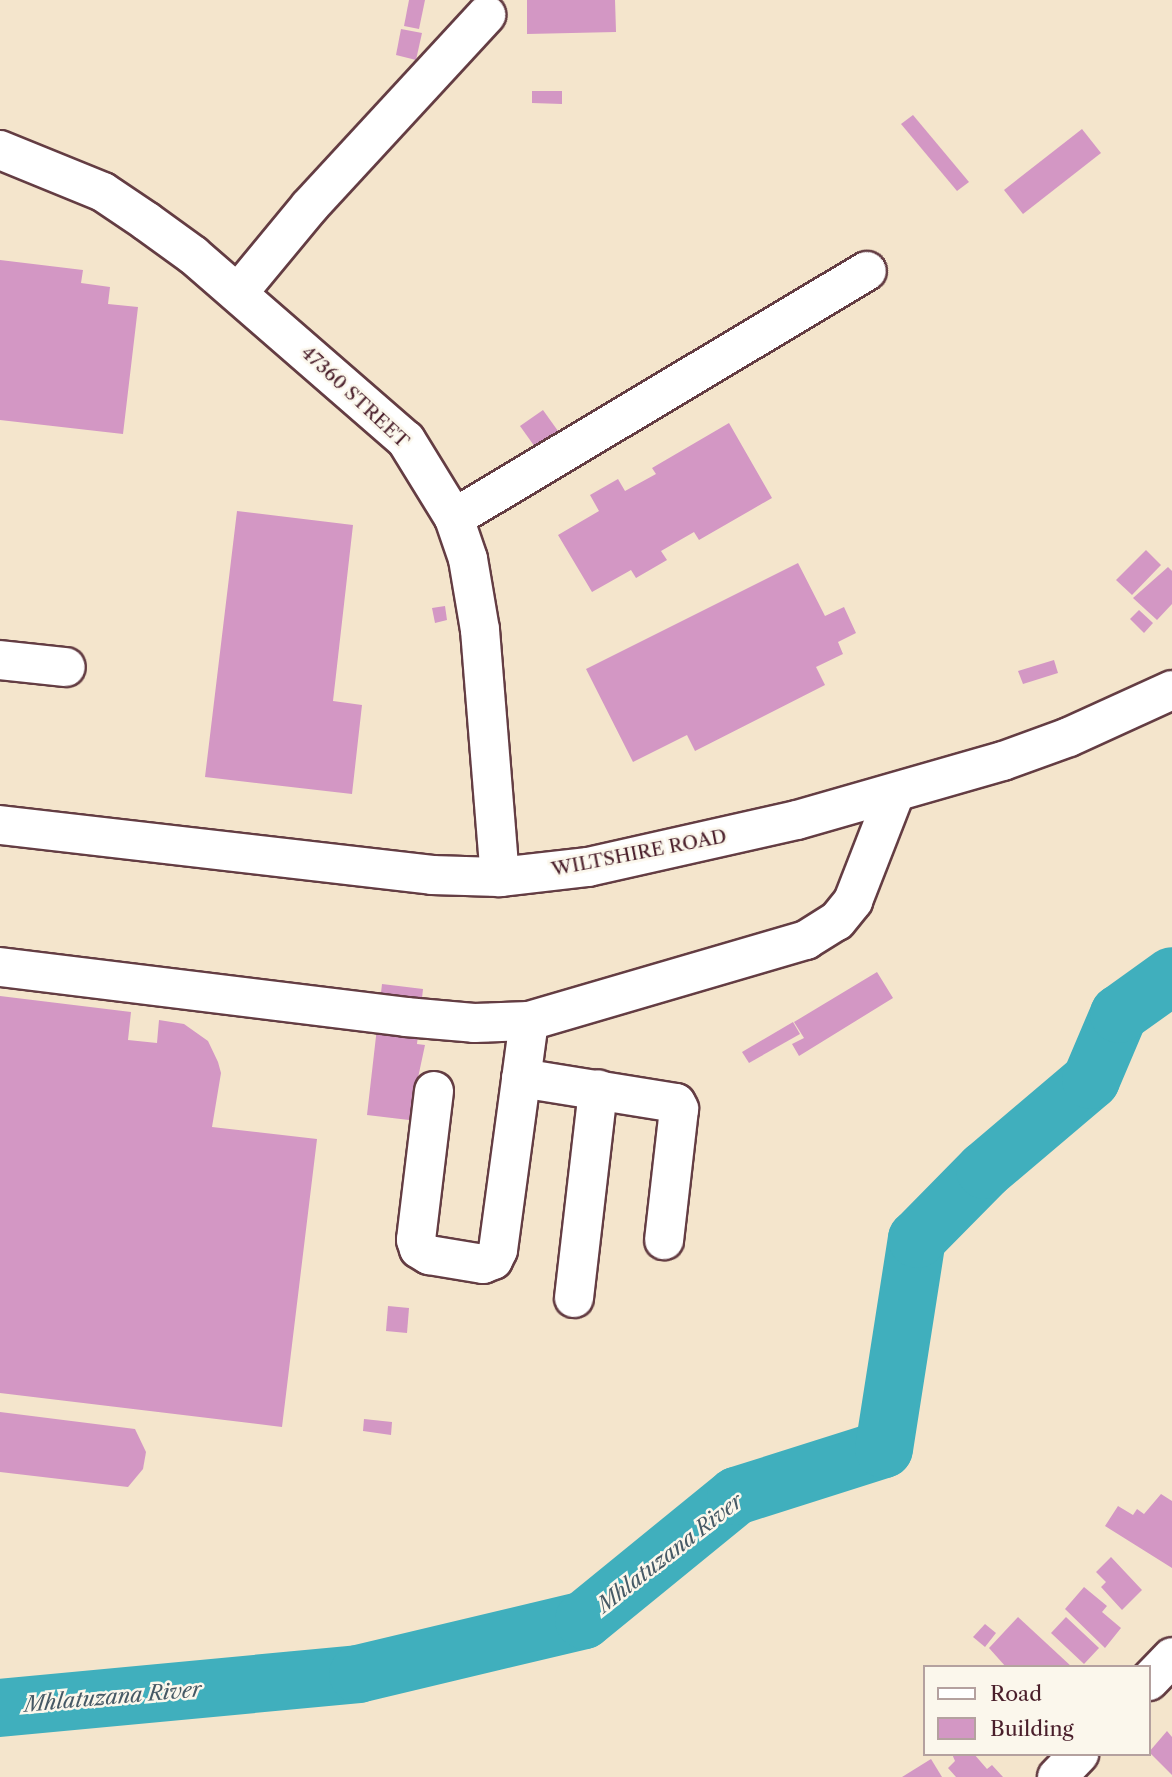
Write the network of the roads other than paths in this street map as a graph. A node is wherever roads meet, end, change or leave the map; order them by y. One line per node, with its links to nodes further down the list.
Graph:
1 (486, 15): 4 (street)
2 (0, 150): 4 (street, 47360 STREET)
3 (867, 271): 5 (street)
4 (238, 293): 5 (street, 47360 STREET)
5 (454, 518): 11 (street, 47360 STREET)
6 (0, 660): 7 (street)
7 (66, 667)
8 (1172, 690): 9 (street, WILTSHIRE ROAD)
9 (895, 793): 11 (street, WILTSHIRE ROAD); 13 (street)
10 (0, 825): 11 (street, WILTSHIRE ROAD)
11 (500, 877)
12 (0, 967): 13 (street)
13 (529, 1021): 14 (street)
14 (521, 1078): 15 (street); 16 (street)
15 (598, 1089): 17 (street); 18 (street)
16 (434, 1091)
17 (664, 1240)
18 (574, 1297)
19 (1172, 1657): 20 (street)
20 (1151, 1679)
21 (1077, 1756): 22 (street)
22 (1057, 1777)

